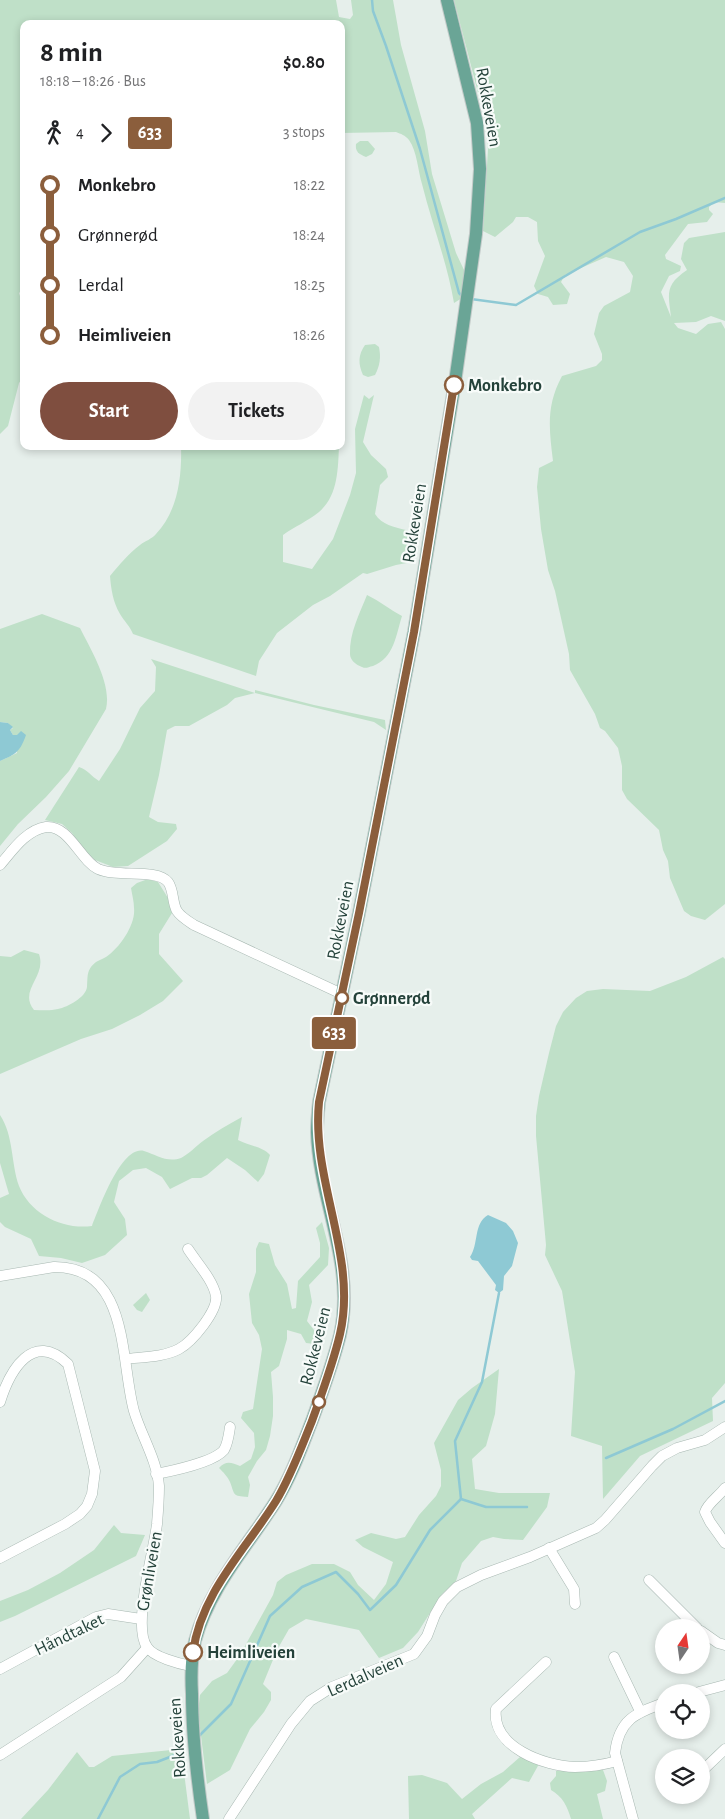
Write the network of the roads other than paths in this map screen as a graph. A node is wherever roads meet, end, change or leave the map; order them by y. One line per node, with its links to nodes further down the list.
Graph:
1 (447, 0): 3 (main road, Rokkeveien)
2 (0, 865): 3 (street)
3 (342, 994): 24 (main road, Rokkeveien)
4 (188, 1249): 6 (street)
5 (0, 1276): 6 (street, Grønliveien)
6 (126, 1359): 10 (street, Grønliveien)
7 (0, 1402): 14 (street)
8 (230, 1427): 10 (street)
9 (725, 1427): 13 (street, Lerdalveien)
10 (156, 1474): 17 (street, Grønliveien)
11 (725, 1488): 12 (street)
12 (725, 1543)
13 (550, 1548): 16 (street); 35 (street, Lerdalveien)
14 (0, 1558)
15 (649, 1580): 18 (street)
16 (575, 1604)
17 (141, 1619): 21 (street, Grønliveien); 25 (street, Håndtaket)
18 (688, 1619)
19 (710, 1637): 20 (street)
20 (725, 1645)
21 (147, 1648): 24 (street); 31 (street)
22 (614, 1657): 29 (street)
23 (546, 1662): 32 (street)
24 (191, 1666): 34 (main road, Rokkeveien)
25 (0, 1669)
26 (725, 1685): 27 (street)
27 (710, 1689)
28 (655, 1706): 29 (street)
29 (640, 1711): 32 (street)
30 (725, 1749): 33 (street)
31 (0, 1756)
32 (617, 1762): 36 (street)
33 (710, 1763)
34 (203, 1819)
35 (229, 1819)
36 (633, 1819)

